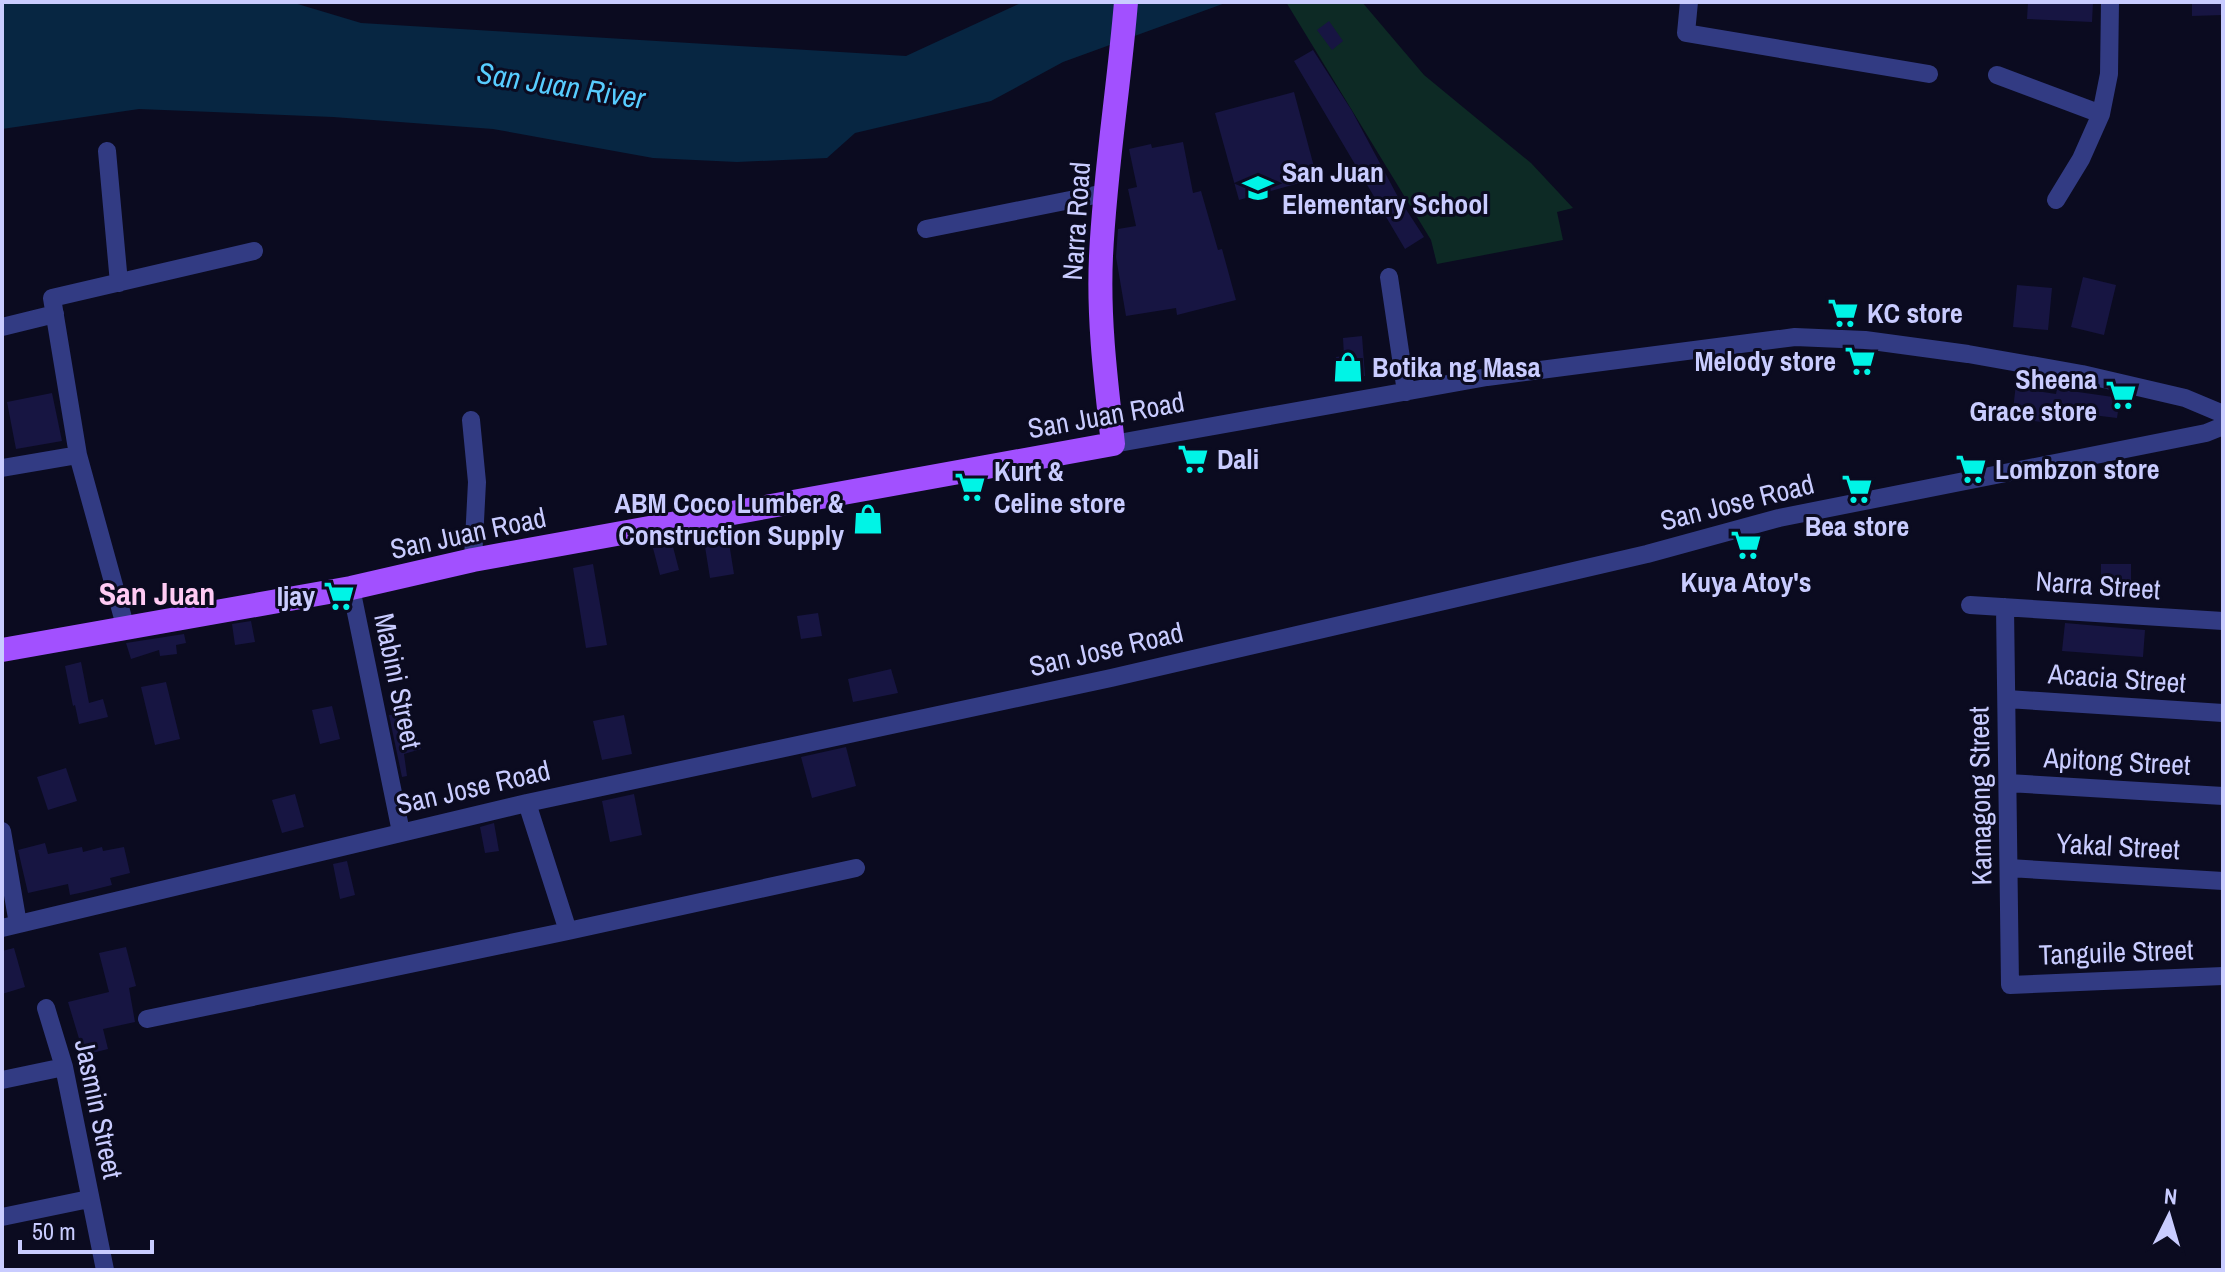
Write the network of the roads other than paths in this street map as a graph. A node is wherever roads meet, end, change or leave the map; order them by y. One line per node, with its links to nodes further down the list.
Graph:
1 (1126, 2): 8 (main road, Narra Road)
2 (1689, 2): 4 (street)
3 (2110, 2): 6 (street)
4 (1929, 74)
5 (1997, 75): 6 (street)
6 (2101, 114): 9 (street)
7 (107, 151): 13 (street)
8 (1105, 193): 10 (street); 20 (main road, Narra Road)
9 (2056, 200)
10 (926, 229)
11 (254, 251): 13 (street)
12 (1389, 277): 16 (street)
13 (119, 283): 14 (street)
14 (55, 314): 15 (street); 21 (street)
15 (2, 327)
16 (1406, 392): 17 (street, San Juan Road); 20 (street, San Juan Road)
17 (2223, 414)
18 (471, 420): 23 (street)
19 (2223, 426): 34 (street, San Jose Road)
20 (1113, 444): 23 (main road, San Juan Road)
21 (78, 455): 22 (street); 28 (street)
22 (2, 468)
23 (473, 560): 24 (main road, San Juan Road)
24 (351, 588): 28 (main road, San Juan Road); 36 (street, Mabini Street)
25 (1970, 605): 26 (street, Narra Street)
26 (2005, 607): 27 (street, Narra Street); 30 (street, Kamagong Street)
27 (2223, 621)
28 (126, 629): 29 (main road, San Juan Road)
29 (2, 650)
30 (2007, 699): 31 (street, Acacia Street); 32 (street, Kamagong Street)
31 (2223, 713)
32 (2008, 783): 33 (street, Apitong Street); 38 (street, Kamagong Street)
33 (2223, 796)
34 (527, 803): 36 (street, San Jose Road); 41 (street)
35 (2, 831): 40 (street)
36 (401, 832): 40 (street, San Jose Road)
37 (856, 868): 41 (street)
38 (2009, 868): 39 (street, Yakal Street); 43 (street, Kamagong Street)
39 (2223, 881)
40 (10, 926)
41 (568, 931): 45 (street)
42 (2223, 976): 43 (street, Tanguile Street)
43 (2010, 985)
44 (46, 1008): 46 (street, Jasmin Street)
45 (147, 1019)
46 (64, 1067): 47 (street); 48 (street, Jasmin Street)
47 (2, 1080)
48 (89, 1199): 49 (street); 50 (street, Jasmin Street)
49 (2, 1217)
50 (105, 1270)

